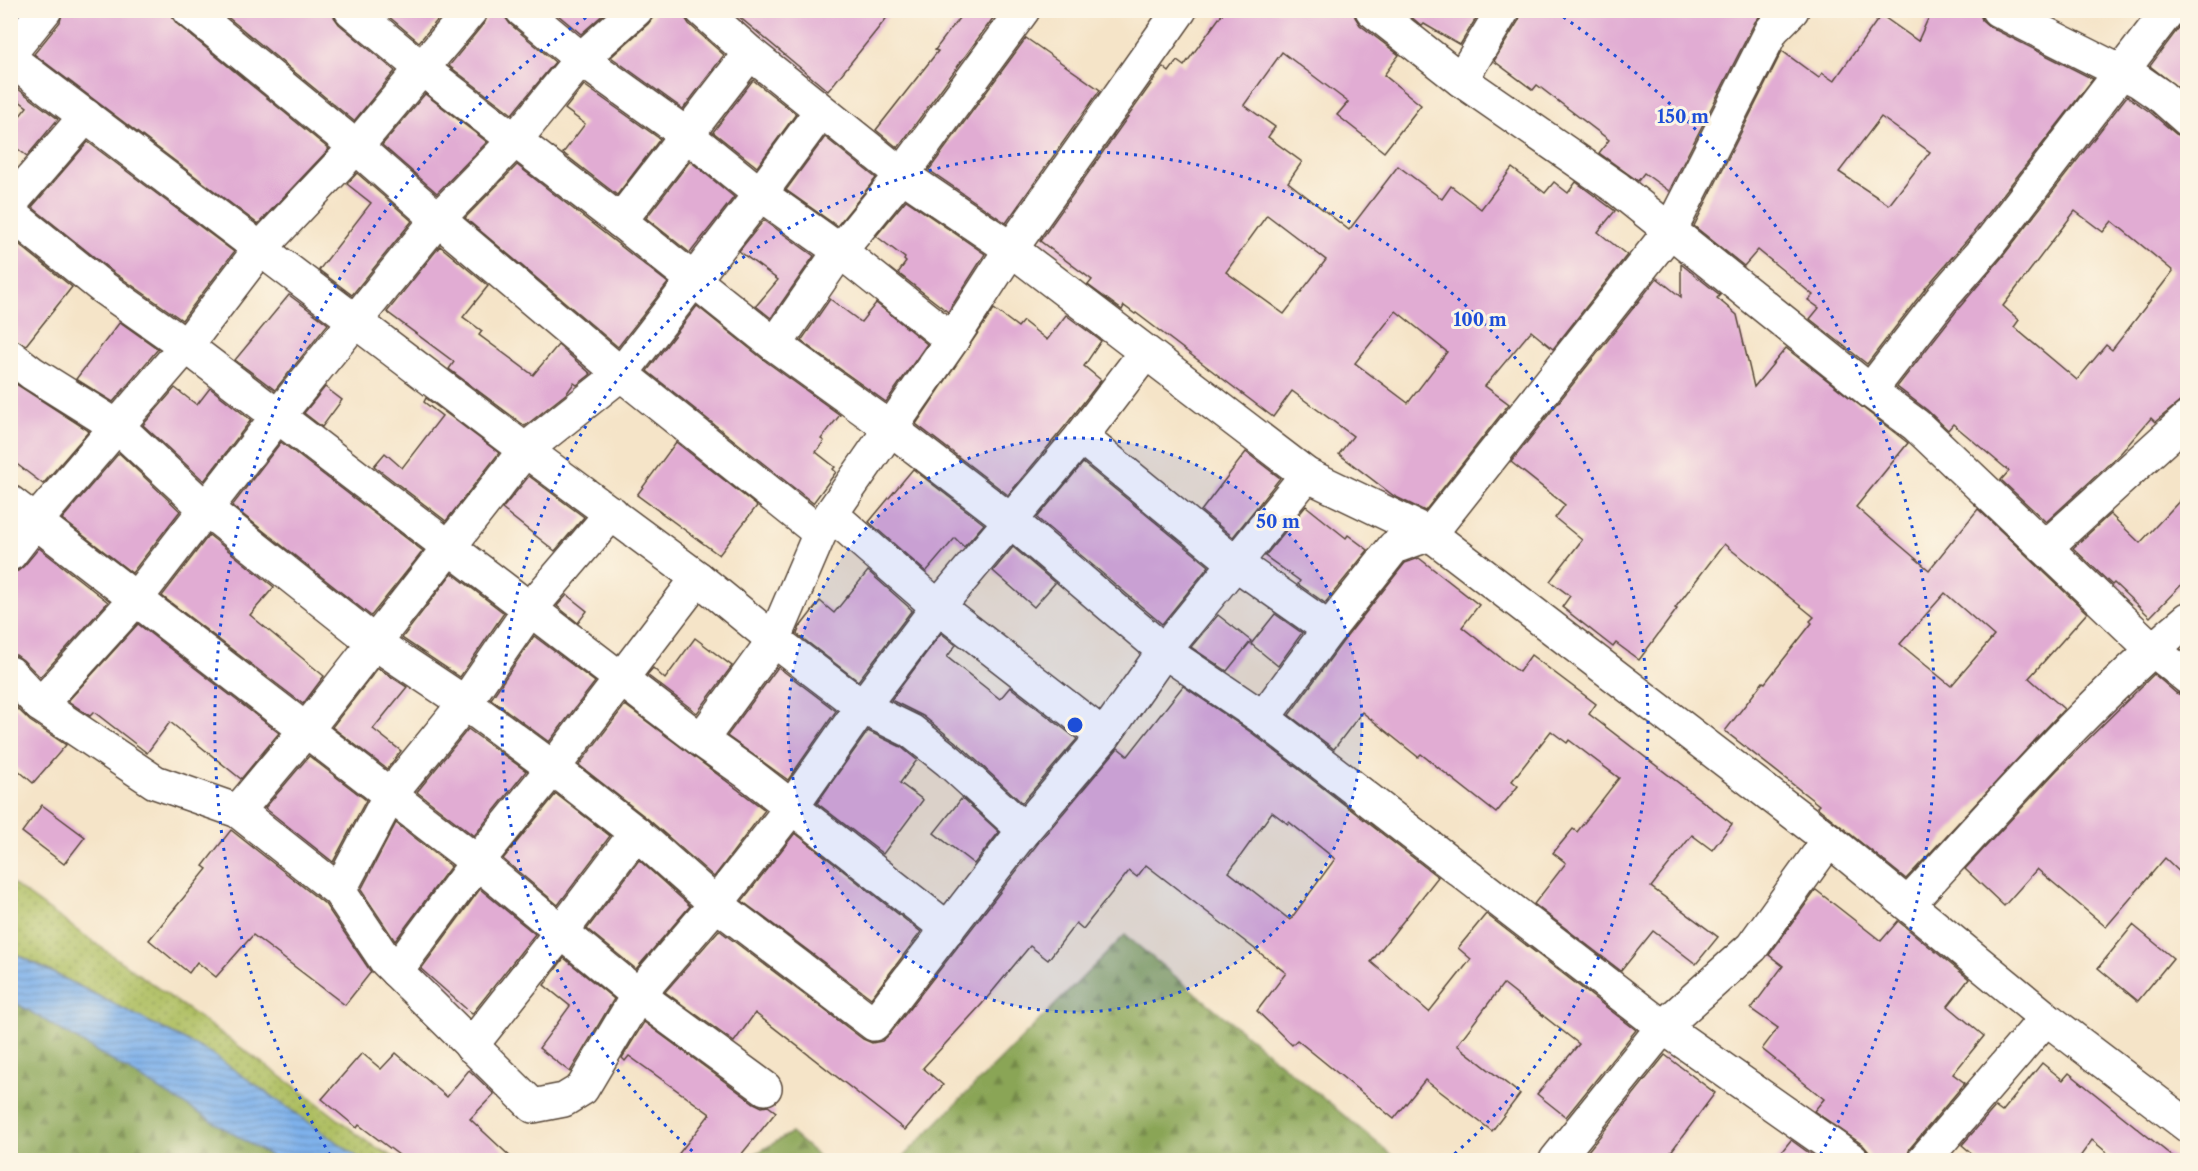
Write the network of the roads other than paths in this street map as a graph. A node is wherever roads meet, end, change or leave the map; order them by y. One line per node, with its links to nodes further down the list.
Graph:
1 (45, 10): 15 (street)
2 (189, 10): 27 (street)
3 (351, 10): 19 (street)
4 (471, 10): 19 (street)
5 (522, 10): 18 (street)
6 (636, 10): 18 (street)
7 (702, 10): 16 (street)
8 (1023, 10): 28 (street)
9 (1180, 10): 36 (street)
10 (1372, 10): 21 (street)
11 (1503, 10): 21 (street)
12 (1792, 10): 34 (street)
13 (1998, 10): 20 (street)
14 (2169, 10): 20 (street)
15 (10, 53)
16 (750, 53): 22 (street); 25 (street)
17 (10, 59): 23 (street)
18 (581, 59): 25 (street); 26 (street)
19 (421, 68): 26 (street); 27 (street)
20 (2122, 73): 24 (street); 46 (street)
21 (1461, 80): 34 (street)
22 (821, 111): 28 (street); 29 (street)
23 (86, 116): 30 (street); 35 (street)
24 (2187, 120)
25 (687, 135): 29 (street); 33 (street)
26 (516, 139): 32 (street); 33 (street)
27 (356, 147): 32 (street); 35 (street)
28 (902, 175): 36 (street); 37 (street)
29 (760, 194): 37 (street); 38 (street)
30 (10, 204)
31 (10, 213): 42 (street)
32 (438, 219): 39 (street); 45 (street)
33 (621, 221): 38 (street)
34 (1670, 231): 46 (street); 59 (street)
35 (260, 249): 39 (street); 42 (street)
36 (1011, 249): 40 (street); 43 (street)
37 (840, 251): 40 (street); 41 (street)
38 (693, 279): 41 (street); 45 (street)
39 (355, 321): 47 (street); 52 (street)
40 (951, 340): 50 (street)
41 (775, 345): 50 (street)
42 (186, 346): 47 (street); 49 (street)
43 (1145, 353): 51 (street); 53 (street)
44 (10, 356): 49 (street)
45 (621, 374): 52 (street); 58 (street)
46 (1870, 391): 60 (street)
47 (277, 417): 54 (street); 61 (street)
48 (2187, 418): 60 (street)
49 (118, 427): 54 (street); 55 (street)
50 (890, 428): 57 (street); 58 (street)
51 (1081, 437): 57 (street); 63 (street)
52 (525, 450): 56 (street); 61 (street)
53 (1307, 475): 59 (street); 63 (street)
54 (205, 508): 65 (street); 71 (street)
55 (23, 512): 62 (street); 65 (street)
56 (612, 513): 64 (street); 67 (street)
57 (1011, 521): 66 (street); 73 (street)
58 (826, 523): 66 (street); 70 (street)
59 (1430, 534): 69 (street); 90 (street)
60 (2046, 547): 72 (street)
61 (450, 548): 67 (street); 71 (street)
62 (10, 554)
63 (1235, 563): 69 (street); 73 (street)
64 (698, 578): 70 (street); 75 (street)
65 (135, 600): 78 (street); 81 (street)
66 (938, 607): 79 (street); 82 (street)
67 (530, 609): 75 (street); 77 (street)
68 (2187, 619): 72 (street)
69 (1329, 628): 80 (street)
70 (774, 640): 79 (street); 83 (street)
71 (375, 643): 77 (street); 81 (street)
72 (2152, 649): 76 (street); 94 (street)
73 (1164, 651): 80 (street); 82 (street)
74 (10, 673): 78 (street)
75 (623, 678): 83 (street); 84 (street)
76 (2187, 678)
77 (465, 703): 84 (street); 85 (street)
78 (40, 705): 87 (street)
79 (862, 707): 86 (street); 88 (street)
80 (1263, 718): 100 (street)
81 (306, 730): 85 (street); 87 (street)
82 (1104, 736): 88 (street)
83 (701, 740): 86 (street)
84 (553, 768): 89 (street); 91 (street)
85 (390, 795): 91 (street); 92 (street)
86 (791, 808): 93 (street); 95 (street)
87 (238, 811): 92 (street)
88 (1024, 830): 95 (street)
89 (636, 833): 93 (street); 96 (street)
90 (1829, 840): 94 (street); 100 (street)
91 (477, 862): 96 (street); 97 (street)
92 (339, 891): 97 (street)
93 (716, 904): 95 (street); 98 (street)
94 (1908, 904): 99 (street)
95 (948, 929)
96 (562, 931): 98 (street); 101 (street)
97 (396, 971): 101 (street)
98 (638, 995): 101 (street); 102 (street)
99 (2046, 1018): 103 (street); 106 (street)
100 (1663, 1027): 104 (street); 105 (street)
101 (471, 1046)
102 (765, 1088)
103 (2187, 1126)
104 (1556, 1161)
105 (1852, 1161)
106 (1924, 1161)

